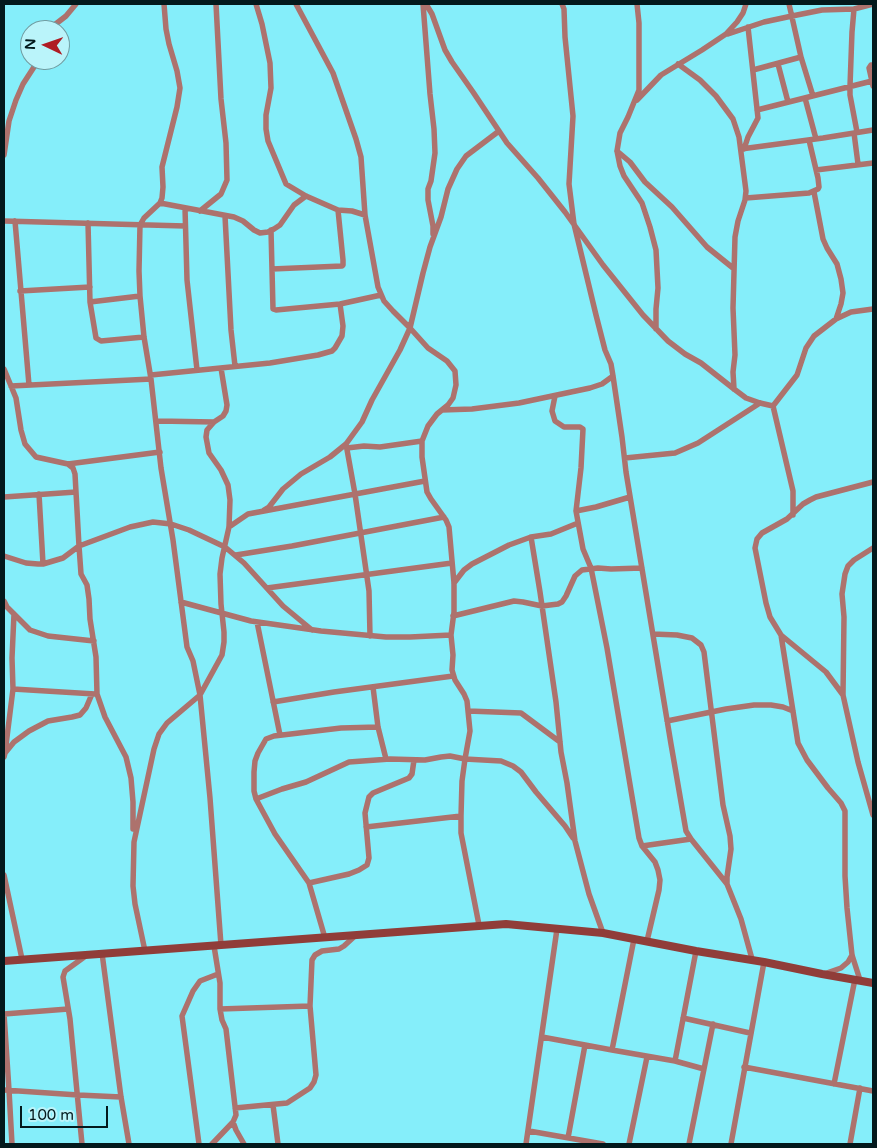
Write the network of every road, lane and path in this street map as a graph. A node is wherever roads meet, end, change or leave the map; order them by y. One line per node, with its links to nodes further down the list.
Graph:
1 (76, 4): 14 (street)
2 (164, 4): 44 (street)
3 (216, 4): 47 (street)
4 (256, 4): 42 (street)
5 (296, 4): 48 (street)
6 (424, 4): 31 (street); 57 (street)
7 (562, 4): 53 (street)
8 (638, 4): 28 (street)
9 (746, 4): 16 (street)
10 (789, 4): 13 (street)
11 (872, 4): 12 (street)
12 (854, 9): 13 (street); 24 (street)
13 (792, 16): 15 (street); 17 (street)
14 (61, 20)
15 (748, 27): 16 (street); 22 (street)
16 (726, 34): 18 (street)
17 (801, 57): 19 (street); 25 (street)
18 (678, 64): 28 (street); 35 (street)
19 (778, 64): 22 (street); 27 (street)
20 (873, 65): 23 (street)
21 (32, 70): 37 (street)
22 (753, 70): 29 (street)
23 (872, 83): 24 (street)
24 (850, 86): 25 (street); 32 (street)
25 (813, 96): 26 (street)
26 (805, 98): 27 (street); 33 (street)
27 (788, 102): 29 (street)
28 (633, 106): 36 (street)
29 (757, 110): 35 (street)
30 (873, 130): 32 (street)
31 (499, 131): 53 (street); 57 (street)
32 (856, 133): 33 (street); 39 (street)
33 (816, 139): 34 (street)
34 (809, 140): 35 (street); 40 (street)
35 (742, 149): 43 (street)
36 (617, 151): 58 (street); 69 (street)
37 (4, 155)
38 (873, 162): 39 (street)
39 (858, 164): 40 (street)
40 (816, 170): 41 (street)
41 (814, 192): 43 (street); 67 (street)
42 (306, 196): 46 (street); 56 (street)
43 (746, 198): 58 (street)
44 (160, 203): 45 (street); 54 (street)
45 (185, 208): 47 (street); 55 (street)
46 (338, 210): 48 (street); 59 (street)
47 (200, 211): 49 (street)
48 (365, 215): 63 (street)
49 (225, 216): 56 (street); 71 (street)
50 (4, 221): 51 (street)
51 (15, 221): 52 (street); 61 (street)
52 (88, 223): 54 (street); 60 (street)
53 (574, 224): 69 (street); 76 (street)
54 (140, 225): 55 (street); 62 (street)
55 (184, 226): 74 (street)
56 (271, 230): 59 (street)
57 (432, 241): 68 (street)
58 (733, 268): 80 (street)
59 (272, 269): 65 (street)
60 (90, 288): 61 (street); 64 (street)
61 (20, 291): 78 (street)
62 (140, 296): 64 (street); 70 (street)
63 (381, 296): 65 (street); 68 (street)
64 (90, 302): 70 (street)
65 (340, 304): 71 (street)
66 (873, 308): 67 (street)
67 (836, 319): 83 (street)
68 (410, 328): 84 (street); 88 (street)
69 (656, 329): 80 (street)
70 (144, 338): 77 (street)
71 (234, 366): 72 (street)
72 (221, 368): 74 (street); 86 (street)
73 (4, 369): 75 (street)
74 (197, 370): 77 (street)
75 (6, 375): 79 (street)
76 (613, 376): 81 (street); 90 (street)
77 (151, 377): 78 (street); 85 (street)
78 (28, 385): 79 (street)
79 (11, 386): 91 (street)
80 (734, 389): 82 (street)
81 (555, 396): 84 (street); 101 (street)
82 (760, 403): 83 (street); 90 (street)
83 (773, 406): 102 (street)
84 (442, 410): 87 (street)
85 (156, 421): 86 (street); 89 (street)
86 (214, 422): 106 (street)
87 (422, 442): 88 (street); 92 (street)
88 (346, 446): 97 (street); 100 (street)
89 (160, 452): 91 (street); 104 (street)
90 (625, 458): 99 (street)
91 (68, 464): 95 (street)
92 (425, 481): 97 (street); 103 (street)
93 (872, 483): 94 (street); 102 (street)
94 (873, 491)
95 (76, 492): 96 (street); 109 (street)
96 (39, 494): 98 (street); 115 (street)
97 (355, 494): 100 (street); 107 (street)
98 (4, 496)
99 (630, 497): 101 (street); 117 (street)
100 (264, 510): 106 (street)
101 (576, 511): 105 (street)
102 (793, 515): 131 (street)
103 (444, 517): 107 (street); 114 (street)
104 (171, 524): 109 (street); 110 (street); 122 (street)
105 (578, 524): 108 (street); 116 (street)
106 (229, 526): 110 (street)
107 (360, 532): 112 (street); 118 (street)
108 (531, 537): 119 (street); 123 (street)
109 (79, 546): 115 (street); 133 (street)
110 (225, 547): 112 (street); 124 (street)
111 (873, 548): 139 (street)
112 (236, 555): 120 (street)
113 (4, 556): 115 (street)
114 (452, 563): 118 (street); 119 (street)
115 (43, 564)
116 (591, 568): 117 (street); 123 (street); 159 (street)
117 (642, 568): 129 (street)
118 (366, 574): 120 (street); 132 (street)
119 (454, 583): 126 (street)
120 (267, 588): 128 (street)
121 (4, 601): 125 (street)
122 (181, 602): 124 (street); 138 (street)
123 (542, 606): 126 (street); 147 (street)
124 (222, 613): 127 (street); 138 (street)
125 (14, 614): 133 (street); 136 (street)
126 (453, 616): 130 (street)
127 (258, 622): 128 (street); 140 (street)
128 (312, 630): 132 (street)
129 (653, 634): 143 (street); 144 (street)
130 (452, 635): 132 (street); 134 (street)
131 (781, 635): 139 (street); 142 (street)
132 (370, 636)
133 (94, 641): 137 (street)
134 (453, 676): 135 (street); 141 (street)
135 (373, 687): 140 (street); 145 (street)
136 (13, 690): 137 (street); 148 (street)
137 (95, 694): 148 (street); 158 (street)
138 (200, 695): 158 (street); 170 (street)
139 (843, 695): 153 (street)
140 (273, 702): 146 (street)
141 (468, 711): 147 (street); 150 (street)
142 (793, 711): 143 (street); 175 (street)
143 (712, 712): 144 (street); 162 (street)
144 (667, 721): 156 (street)
145 (378, 727): 146 (street); 149 (street)
146 (280, 735): 152 (street)
147 (560, 742): 157 (street)
148 (5, 755)
149 (386, 759): 151 (street); 152 (street)
150 (465, 759): 151 (street); 154 (street); 157 (street)
151 (414, 760): 155 (street)
152 (256, 799): 161 (street)
153 (873, 815)
154 (461, 816): 155 (street); 163 (street)
155 (366, 827): 161 (street)
156 (691, 839): 159 (street); 162 (street)
157 (575, 841): 165 (street)
158 (134, 842): 171 (street)
159 (642, 846): 169 (street)
160 (4, 875): 176 (street)
161 (309, 884): 167 (street)
162 (727, 884): 177 (street)
163 (479, 925): 164 (street); 166 (street)
164 (557, 929): 165 (street); 191 (street)
165 (603, 933): 168 (street)
166 (356, 935): 167 (street); 184 (street)
167 (324, 938): 170 (street)
168 (634, 939): 169 (street); 193 (street)
169 (647, 941): 172 (street)
170 (217, 946): 171 (street); 180 (street)
171 (145, 951): 173 (street)
172 (696, 951): 177 (street); 188 (street)
173 (102, 953): 174 (street); 203 (street)
174 (89, 954): 176 (street); 185 (street)
175 (852, 955): 181 (street); 182 (street)
176 (22, 959): 178 (street)
177 (752, 960): 179 (street)
178 (4, 961)
179 (764, 962): 181 (street); 190 (street)
180 (218, 974): 186 (street); 212 (street)
181 (822, 974): 182 (street)
182 (857, 980): 183 (street); 198 (street)
183 (873, 983)
184 (310, 1006): 186 (street); 204 (street)
185 (68, 1009): 187 (street); 202 (street)
186 (220, 1009): 205 (street)
187 (4, 1014): 200 (street)
188 (684, 1018): 189 (street); 195 (street)
189 (713, 1024): 190 (street); 197 (street)
190 (750, 1033): 196 (street)
191 (542, 1036): 192 (street); 207 (street)
192 (585, 1045): 193 (street); 208 (street)
193 (612, 1050): 194 (street)
194 (647, 1057): 195 (street); 218 (street)
195 (675, 1061): 197 (street)
196 (744, 1068): 198 (street); 220 (street)
197 (704, 1069): 219 (street)
198 (834, 1084): 199 (street)
199 (860, 1088): 201 (street); 221 (street)
200 (6, 1090): 202 (street); 209 (street)
201 (873, 1091)
202 (78, 1095): 203 (street); 210 (street)
203 (121, 1097): 211 (street)
204 (273, 1105): 205 (street); 215 (street)
205 (235, 1108): 206 (street)
206 (233, 1122): 213 (street); 214 (street)
207 (529, 1130): 208 (street); 216 (street)
208 (568, 1138): 217 (street)
209 (12, 1144)
210 (82, 1144)
211 (128, 1144)
212 (199, 1144)
213 (212, 1144)
214 (244, 1144)
215 (278, 1144)
216 (526, 1144)
217 (599, 1144)
218 (629, 1144)
219 (689, 1144)
220 (730, 1144)
221 (850, 1144)

